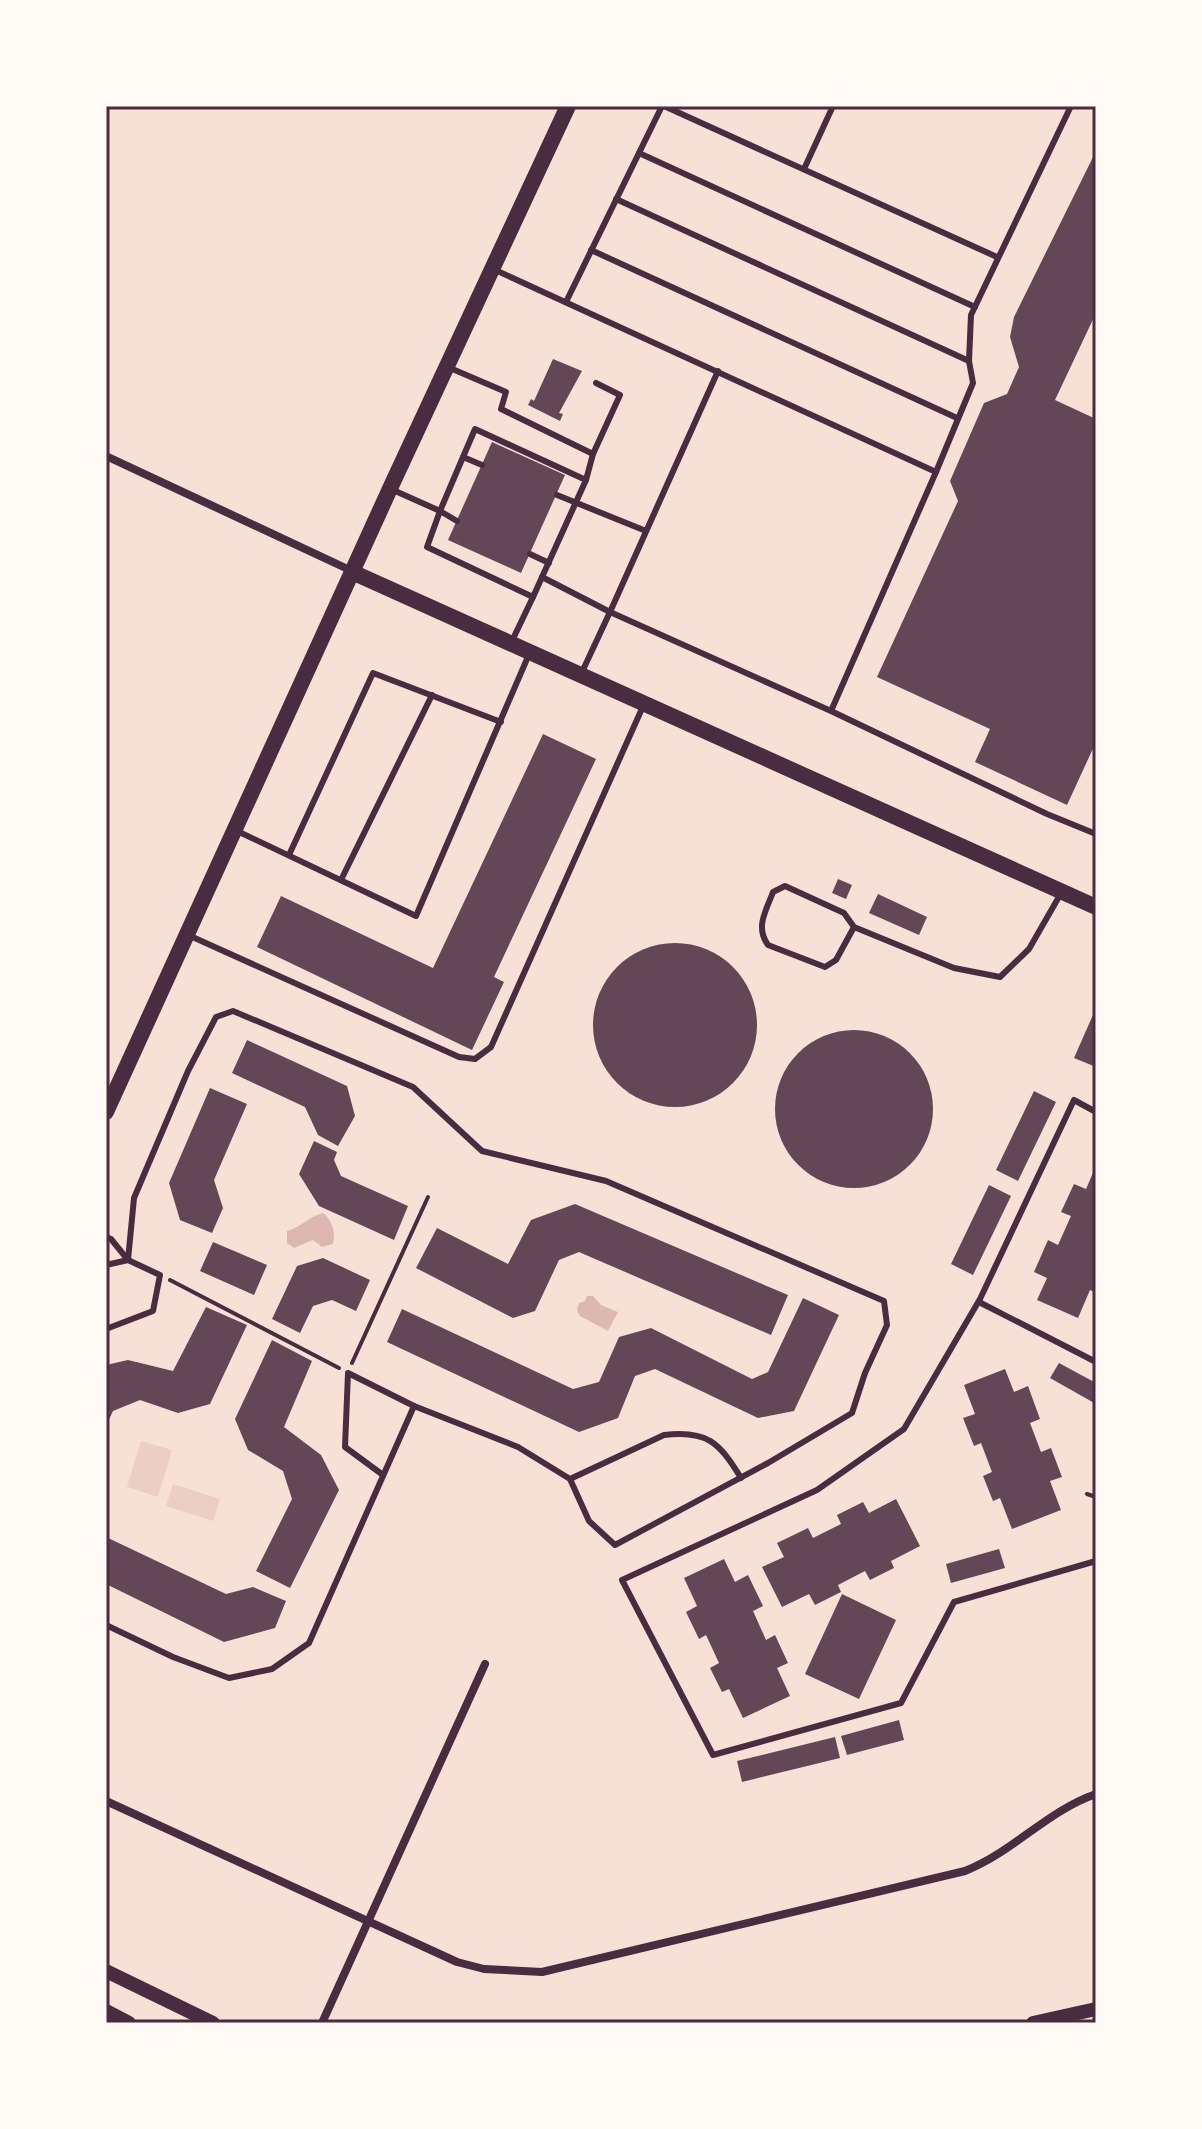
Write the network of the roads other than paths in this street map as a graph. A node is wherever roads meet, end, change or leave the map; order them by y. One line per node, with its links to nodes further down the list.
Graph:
1 (568, 106): 10 (main road)
2 (663, 106): 5 (lane); 6 (lane)
3 (832, 106): 6 (lane)
4 (1071, 106): 9 (lane)
5 (639, 153): 7 (lane); 12 (lane)
6 (804, 169): 9 (lane)
7 (616, 199): 8 (lane); 13 (lane)
8 (591, 250): 11 (lane); 17 (lane)
9 (997, 257): 12 (lane)
10 (492, 269): 11 (lane); 14 (main road)
11 (566, 302): 15 (lane)
12 (975, 307): 13 (lane)
13 (969, 361): 17 (lane)
14 (447, 366): 18 (lane); 24 (main road)
15 (718, 371): 22 (lane); 29 (lane)
16 (596, 383): 18 (lane)
17 (957, 418): 22 (lane)
18 (593, 454): 23 (lane)
19 (106, 456): 32 (street)
20 (463, 457): 21 (lane); 23 (lane); 27 (lane)
21 (482, 465)
22 (936, 472): 41 (lane)
23 (586, 480): 26 (lane)
24 (390, 489): 27 (lane); 32 (main road)
25 (557, 495): 26 (lane)
26 (577, 502): 29 (lane); 31 (lane)
27 (440, 511): 28 (lane); 34 (lane)
28 (457, 521)
29 (646, 531): 35 (lane)
30 (530, 554): 31 (lane)
31 (549, 563): 33 (lane)
32 (352, 572): 36 (main road); 43 (main road)
33 (542, 577): 34 (lane); 35 (lane)
34 (533, 597): 36 (lane)
35 (610, 612): 38 (lane); 41 (lane)
36 (511, 644): 37 (main road)
37 (530, 652): 38 (main road); 42 (lane)
38 (581, 676): 40 (main road)
39 (432, 695): 42 (lane); 45 (lane); 46 (lane)
40 (644, 704): 47 (main road); 50 (lane)
41 (831, 711): 44 (lane)
42 (501, 722): 46 (lane)
43 (235, 830): 45 (lane); 50 (main road)
44 (1096, 834)
45 (289, 855): 46 (lane)
46 (341, 880)
47 (1062, 891): 48 (main road); 49 (lane)
48 (1096, 907)
49 (854, 927): 49 (lane)
50 (188, 934): 51 (main road)
51 (106, 1112)
52 (1096, 1112): 56 (lane)
53 (106, 1237): 54 (lane)
54 (128, 1260): 55 (lane); 57 (lane); 61 (lane)
55 (106, 1265)
56 (979, 1302): 58 (lane); 63 (lane)
57 (106, 1329)
58 (1096, 1362)
59 (414, 1406): 60 (lane); 60 (lane); 62 (lane)
60 (383, 1475): 64 (lane)
61 (741, 1478): 62 (lane); 62 (lane)
62 (570, 1479)
63 (1096, 1561)
64 (106, 1625)
65 (485, 1664): 68 (street)
66 (1096, 1794): 68 (street)
67 (106, 1801): 68 (street)
68 (369, 1923): 74 (street)
69 (106, 1971): 73 (street)
70 (1096, 2009): 75 (street)
71 (106, 2011): 72 (street)
72 (129, 2023)
73 (213, 2023)
74 (322, 2023)
75 (1033, 2023)

